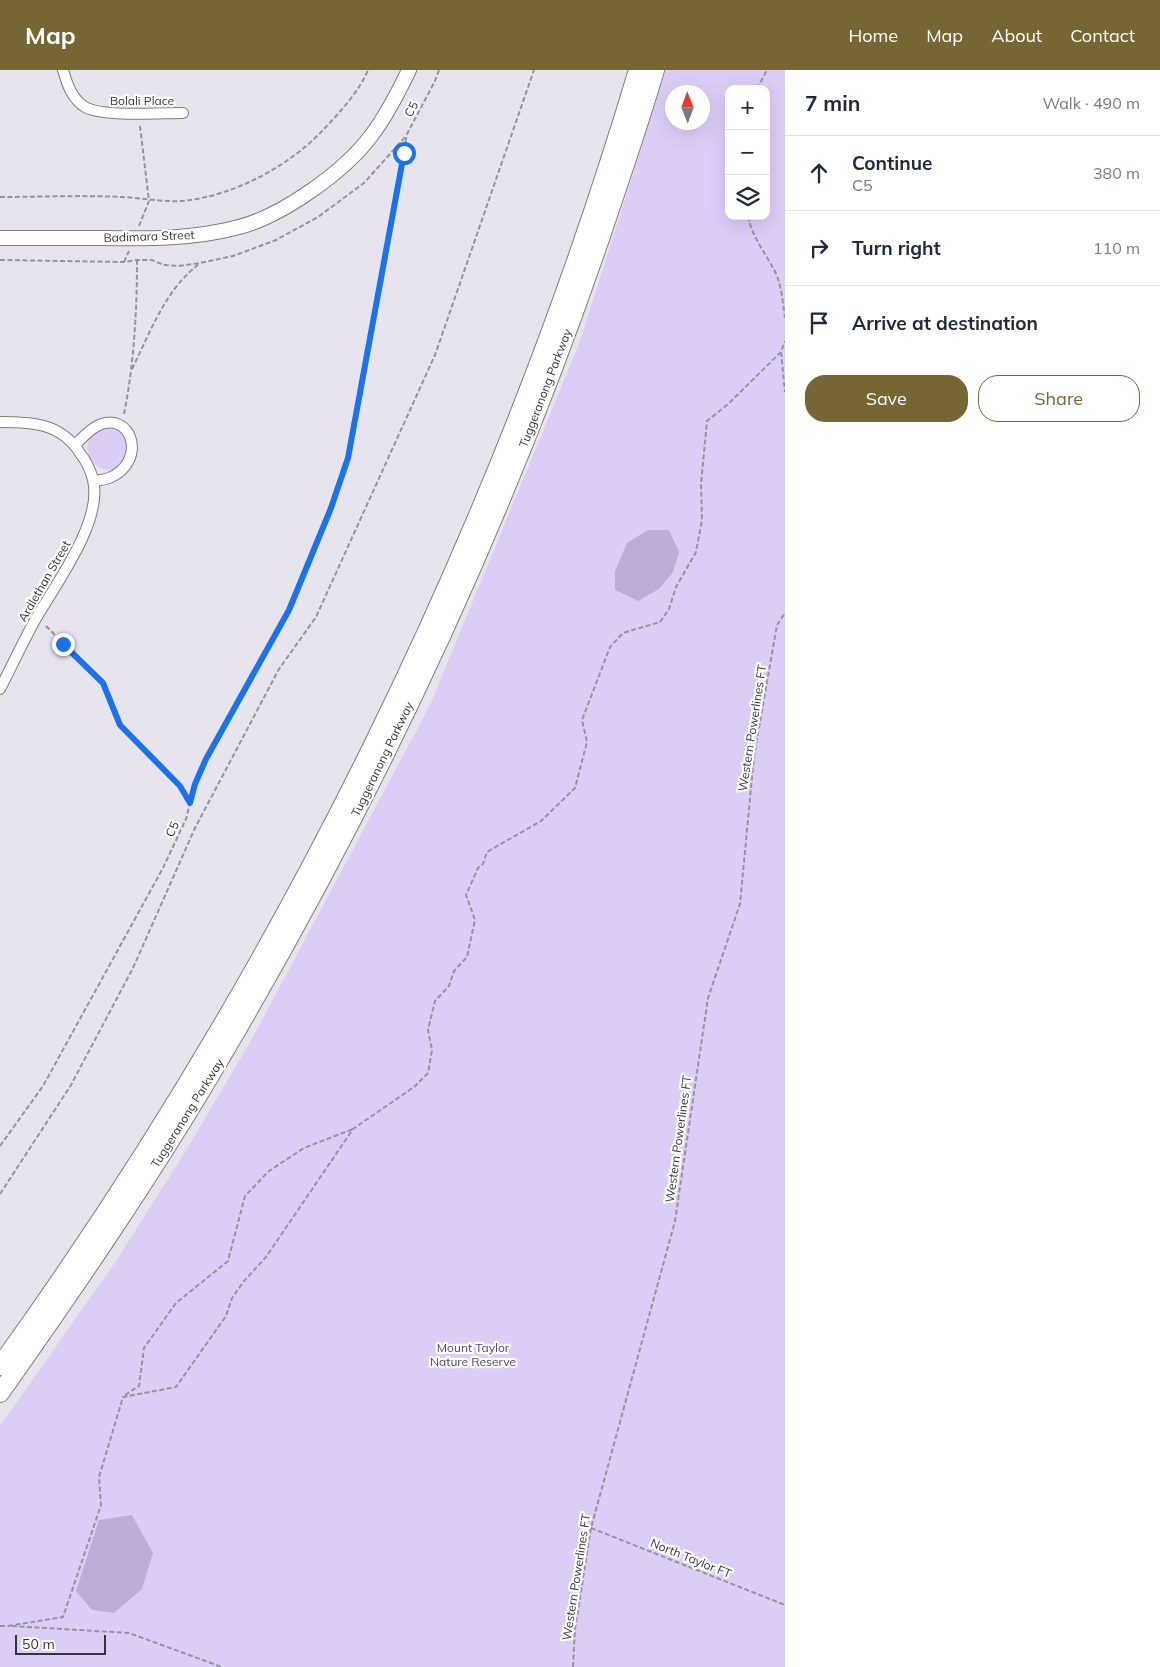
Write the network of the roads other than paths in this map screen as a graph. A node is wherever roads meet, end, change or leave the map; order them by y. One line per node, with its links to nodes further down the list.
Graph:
1 (63, 70): 5 (street, Bolali Place)
2 (409, 70): 6 (main road, Badimara Street)
3 (638, 70): 11 (highway, Tuggeranong Parkway)
4 (655, 70): 12 (highway, Tuggeranong Parkway)
5 (183, 113)
6 (0, 238)
7 (0, 422): 8 (street, Ardlethan Street)
8 (75, 445): 9 (street, Ardlethan Street); 9 (street)
9 (94, 481): 10 (street, Ardlethan Street)
10 (0, 689)
11 (0, 1366)
12 (0, 1393)

